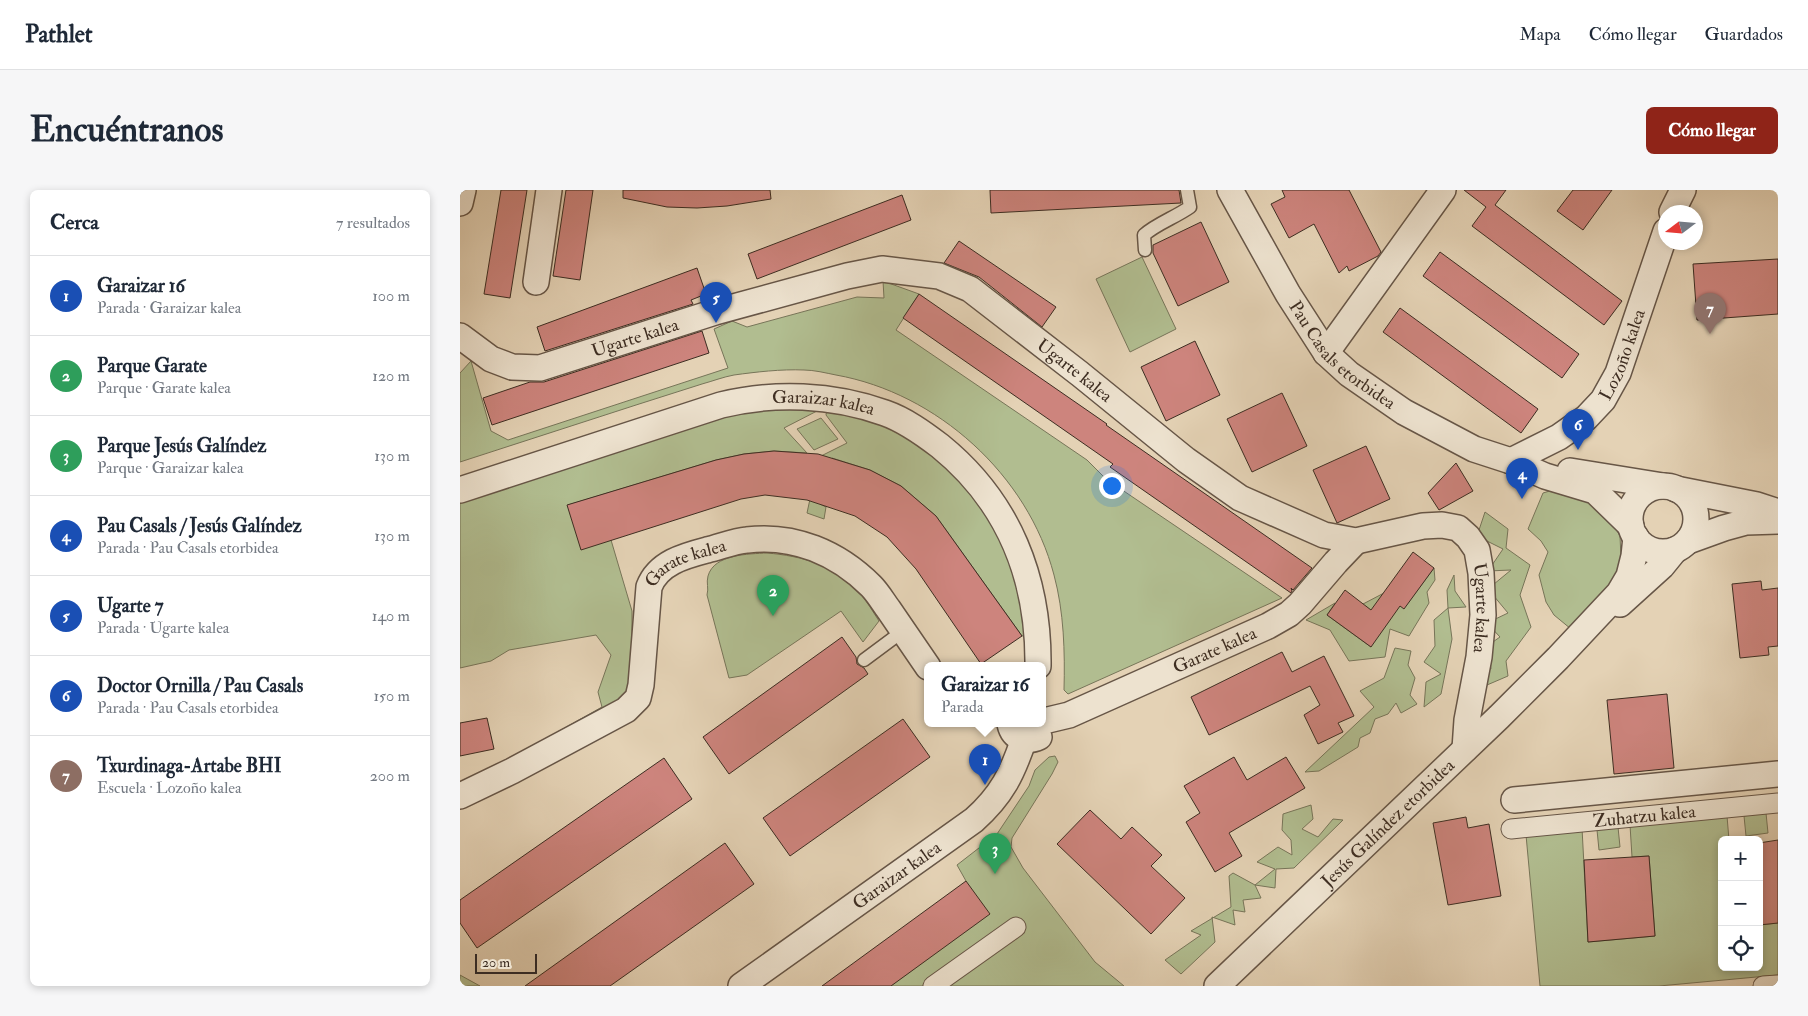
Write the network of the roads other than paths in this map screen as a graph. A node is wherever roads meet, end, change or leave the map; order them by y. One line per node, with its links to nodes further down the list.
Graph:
1 (462, 190): 7 (street)
2 (549, 190): 11 (street)
3 (1188, 190): 9 (lane)
4 (1230, 190): 13 (street, Pau Casals etorbidea)
5 (1443, 190): 13 (street)
6 (1683, 190): 8 (street)
7 (460, 203)
8 (1676, 205)
9 (1145, 250)
10 (1660, 250): 14 (street, Lozoño kalea)
11 (536, 282)
12 (460, 336): 20 (street, Ugarte kalea)
13 (1326, 353): 14 (street, Pau Casals etorbidea)
14 (1511, 461): 15 (street, Pau Casals etorbidea); 19 (street, Pau Casals etorbidea)
15 (1669, 488): 17 (street, Pau Casals etorbidea); 19 (street); 21 (street)
16 (460, 490): 26 (street, Garaizar kalea)
17 (1778, 512)
18 (1778, 521): 21 (street)
19 (1633, 532): 21 (street); 23 (street, Jesús Galíndez etorbidea)
20 (1356, 541): 27 (street, Garate kalea); 30 (street, Ugarte kalea)
21 (1681, 546): 23 (street, Jesús Galíndez etorbidea)
22 (903, 631): 24 (lane); 25 (street, Garate kalea); 32 (street, Garate kalea)
23 (1558, 658): 30 (street, Jesús Galíndez etorbidea)
24 (864, 660)
25 (925, 662)
26 (1038, 662)
27 (1046, 713)
28 (1046, 720): 29 (street)
29 (1017, 732): 38 (street, Garaizar kalea)
30 (1465, 749): 40 (street, Jesús Galíndez etorbidea)
31 (1778, 774): 33 (street, Zuhatzu kalea)
32 (460, 796)
33 (1514, 800)
34 (1778, 803): 35 (street, Zuhatzu kalea)
35 (1511, 829)
36 (1016, 927): 39 (street)
37 (1778, 985): 41 (street)
38 (740, 986)
39 (933, 986)
40 (1217, 986)
41 (1763, 986)

